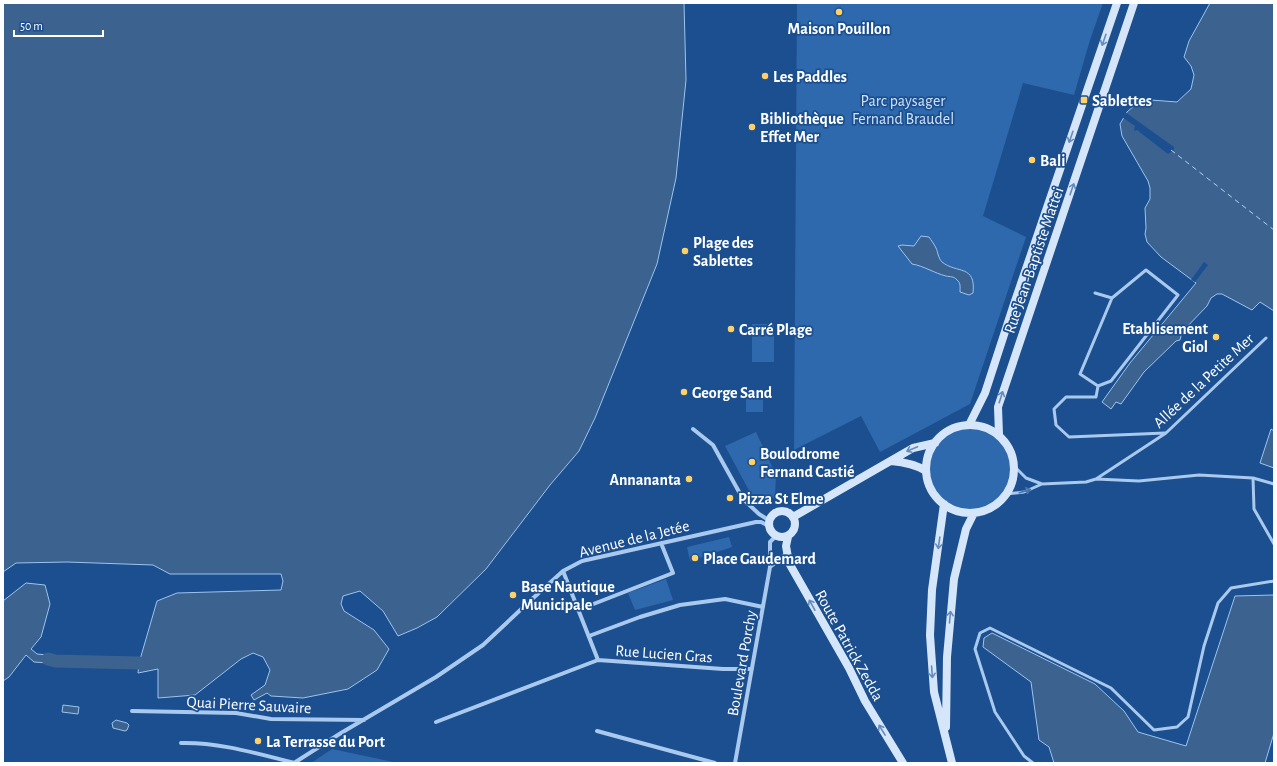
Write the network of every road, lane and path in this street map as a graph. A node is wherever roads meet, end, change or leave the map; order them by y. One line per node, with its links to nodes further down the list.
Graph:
1 (1117, 3): 7 (main road, Rue Jean-Baptiste Mattei, one-way to 7)
2 (1134, 3): 10 (main road, Rue Jean-Baptiste Mattei, one-way to 2)
3 (1095, 293): 4 (lane)
4 (1112, 298): 6 (lane); 6 (lane)
5 (1266, 338): 9 (lane, Allée de la Petite Mer)
6 (1098, 386): 9 (lane)
7 (969, 425): 10 (main road); 11 (main road)
8 (693, 429): 23 (street)
9 (1166, 433): 15 (lane, Allée de la Petite Mer)
10 (999, 435): 13 (main road)
11 (935, 443): 12 (main road, one-way to 12); 14 (main road)
12 (891, 460): 14 (main road); 22 (main road)
13 (1014, 466): 17 (lane); 19 (main road)
14 (926, 472): 20 (main road)
15 (1096, 478): 16 (lane, Allée de la Petite Mer); 17 (lane, Allée de la Petite Mer)
16 (1253, 478): 18 (lane, Allée de la Petite Mer); 27 (lane)
17 (1042, 484): 19 (lane, one-way to 17)
18 (1274, 484)
19 (1006, 494): 21 (main road)
20 (944, 504): 21 (main road); 41 (main road, one-way to 41)
21 (974, 513): 41 (main road, one-way to 21)
22 (793, 517): 23 (main road); 25 (main road)
23 (770, 524): 24 (main road); 26 (street, Avenue de la Jetée)
24 (776, 536): 25 (main road); 29 (street, Boulevard Porchy)
25 (788, 536): 28 (main road, Route Patrick Zedda)
26 (662, 543): 30 (street, Avenue de la Jetée); 33 (street)
27 (1274, 544)
28 (787, 553): 29 (street); 46 (main road, Route Patrick Zedda, one-way to 28)
29 (770, 567): 32 (street, Boulevard Porchy)
30 (563, 571): 33 (street); 38 (street, Avenue de la Jetée)
31 (1274, 581): 48 (lane)
32 (763, 607): 34 (street); 36 (street, Boulevard Porchy)
33 (578, 610): 34 (street)
34 (589, 636): 35 (street)
35 (598, 660): 36 (street, Rue Lucien Gras); 39 (street)
36 (752, 669): 45 (street, Boulevard Porchy)
37 (132, 711): 38 (street, Quai Pierre Sauvaire)
38 (365, 720): 43 (street, Avenue de la Jetée)
39 (436, 722)
40 (597, 731): 44 (street)
41 (947, 740): 47 (main road)
42 (181, 743): 43 (street)
43 (294, 763)
44 (715, 763)
45 (735, 763)
46 (903, 763)
47 (952, 763)
48 (1033, 763)

